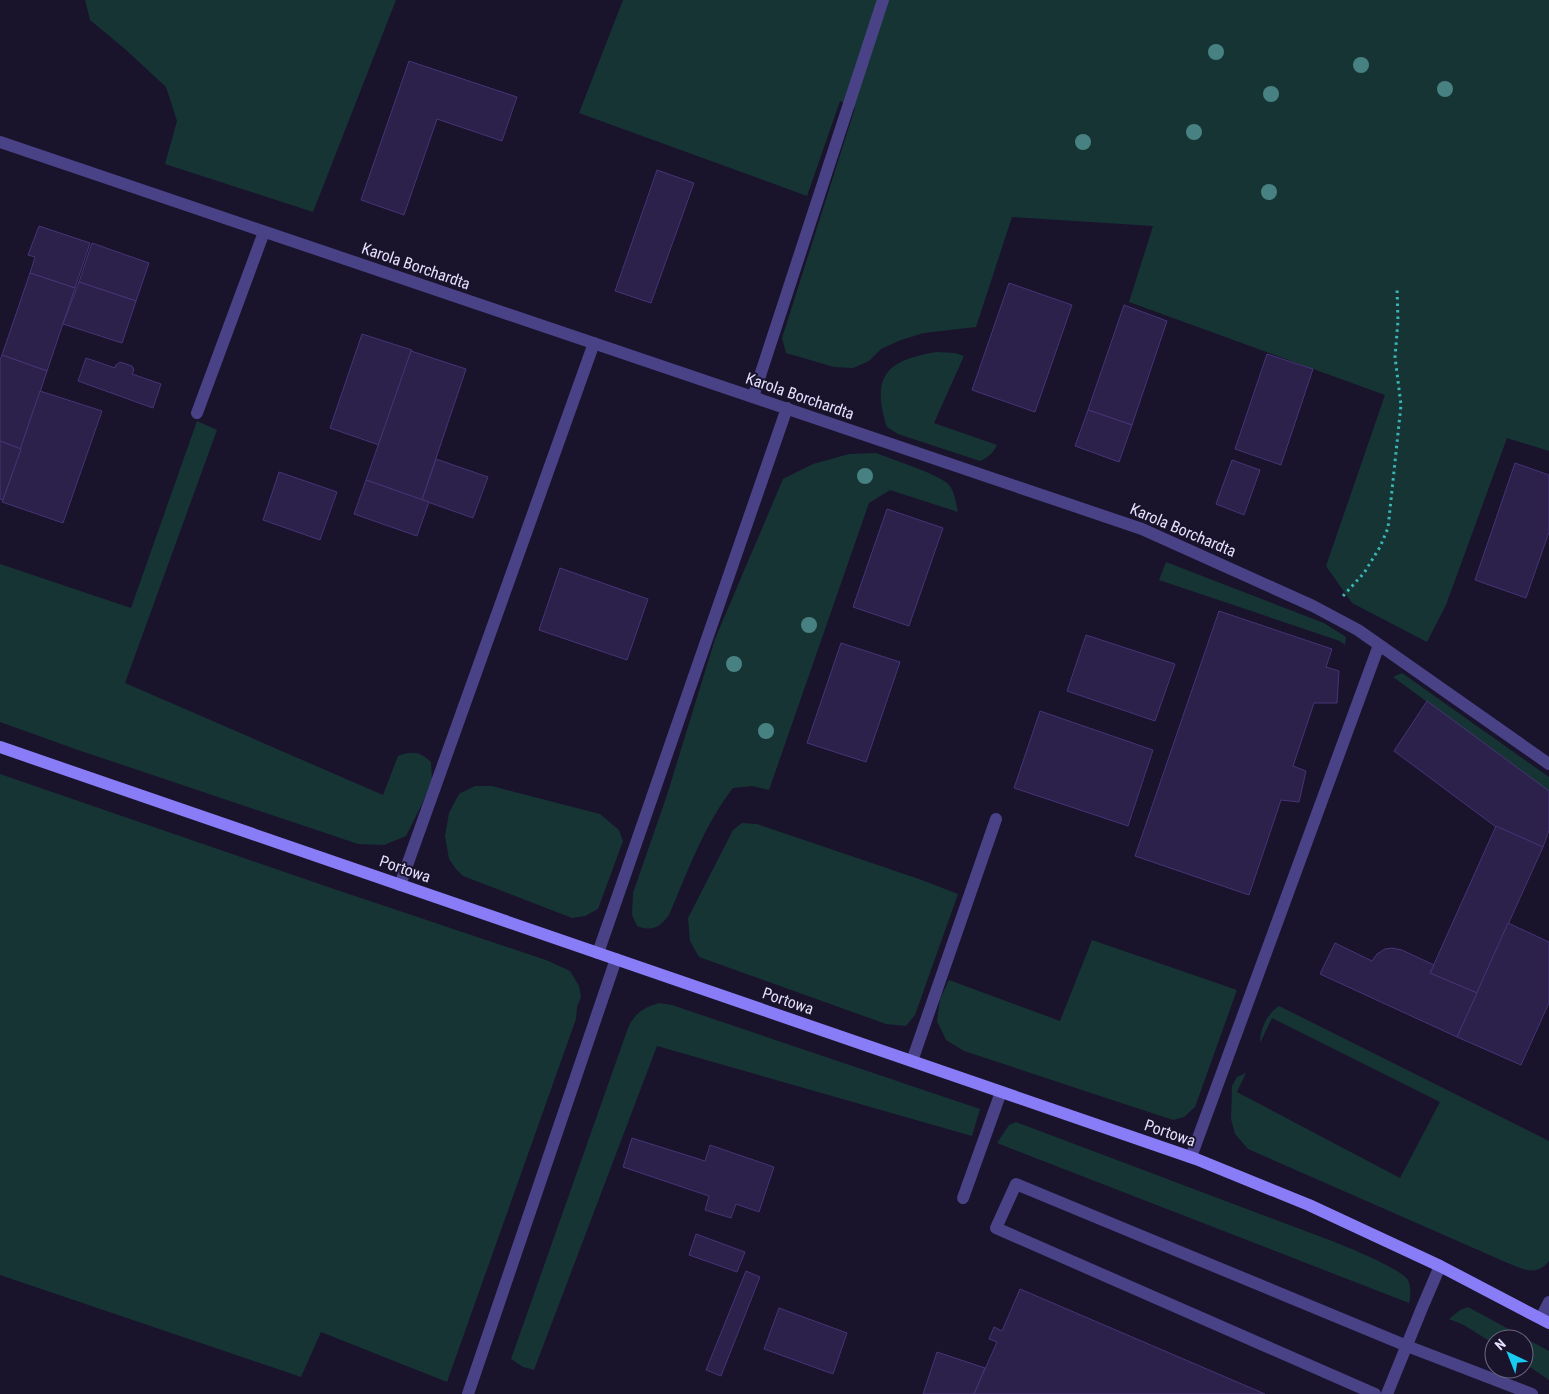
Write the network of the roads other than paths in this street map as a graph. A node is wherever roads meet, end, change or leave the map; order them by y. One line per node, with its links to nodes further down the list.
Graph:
1 (883, 0): 5 (street)
2 (0, 142): 3 (street, Karola Borchardta)
3 (264, 232): 4 (street, Karola Borchardta); 7 (street)
4 (594, 343): 5 (street, Karola Borchardta); 12 (street)
5 (753, 397): 6 (street, Karola Borchardta)
6 (787, 408): 8 (street, Karola Borchardta); 13 (street)
7 (197, 413)
8 (1379, 645): 10 (street, Karola Borchardta); 17 (street)
9 (0, 747): 12 (main road, Portowa)
10 (1549, 764)
11 (996, 819): 15 (street)
12 (400, 885): 13 (main road, Portowa)
13 (598, 953): 14 (main road, Portowa)
14 (616, 959): 15 (main road, Portowa); 23 (street)
15 (912, 1061): 16 (main road, Portowa)
16 (1001, 1092): 17 (main road, Portowa); 18 (street)
17 (1191, 1157): 19 (main road, Portowa)
18 (963, 1198)
19 (1440, 1266): 21 (main road, Portowa); 22 (street)
20 (1549, 1302): 21 (street)
21 (1545, 1320)
22 (1406, 1346): 24 (street); 25 (street); 26 (street)
23 (468, 1394)
24 (1375, 1394)
25 (1387, 1394)
26 (1532, 1394)

